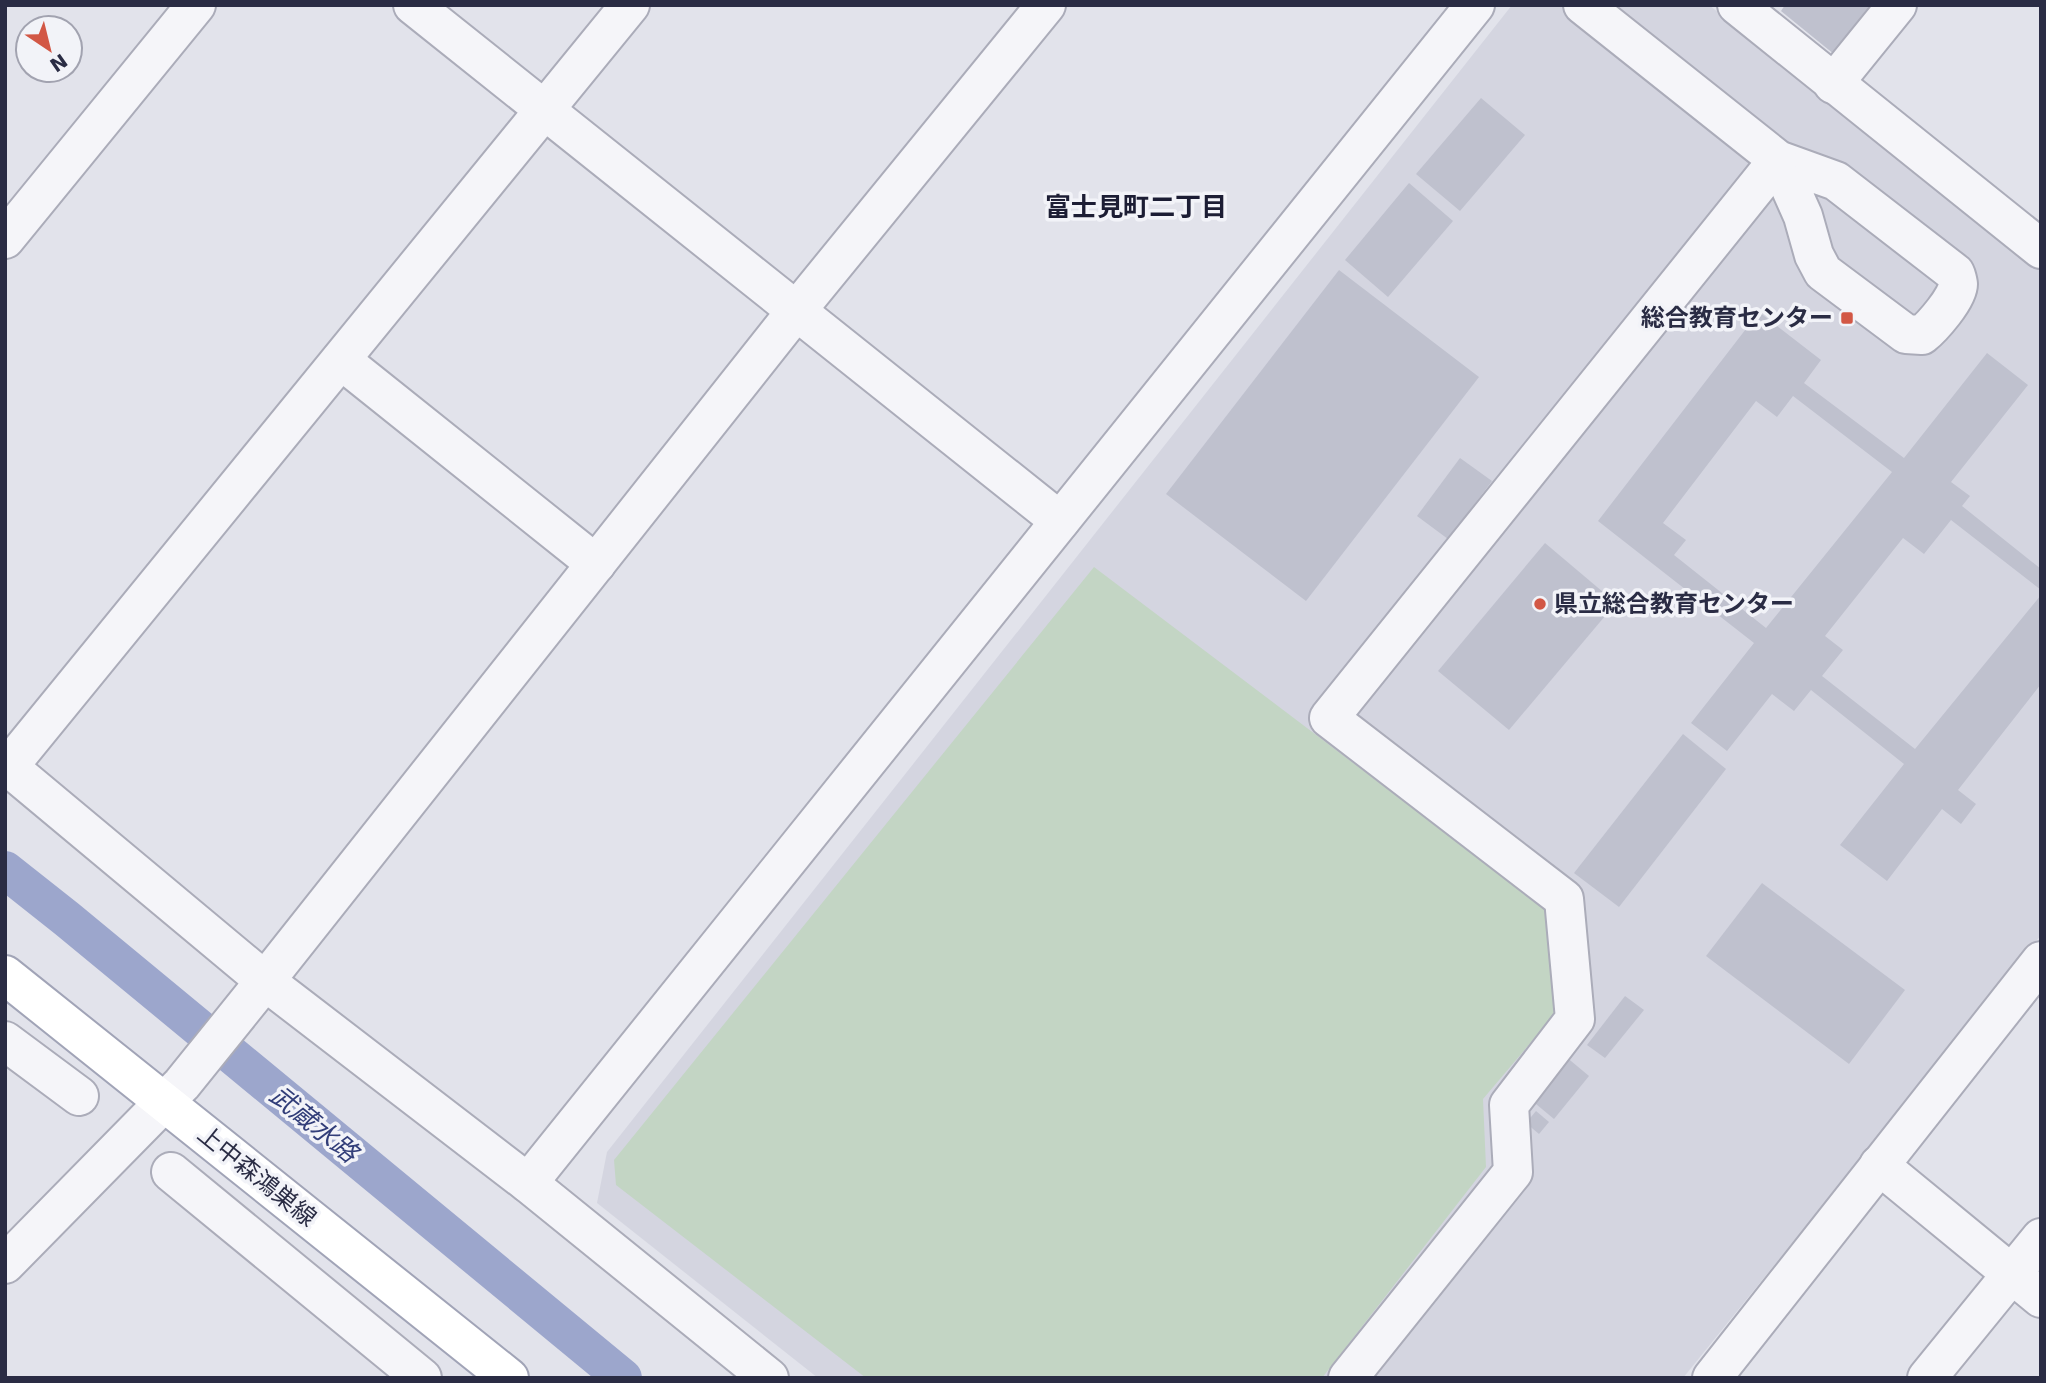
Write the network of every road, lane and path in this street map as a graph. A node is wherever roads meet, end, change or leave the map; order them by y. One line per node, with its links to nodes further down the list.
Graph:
1 (196, 5): 12 (street)
2 (413, 5): 10 (street)
3 (630, 5): 10 (street)
4 (1046, 5): 14 (street)
5 (1475, 5): 16 (street)
6 (1583, 5): 11 (street)
7 (1737, 5): 9 (street)
8 (1898, 5): 9 (street)
9 (1833, 84): 13 (street)
10 (545, 110): 14 (street); 15 (street)
11 (1778, 160): 11 (street); 35 (street)
12 (6, 238)
13 (2041, 249)
14 (797, 310): 16 (street); 17 (street)
15 (341, 360): 17 (street); 18 (street)
16 (1060, 521): 27 (street)
17 (596, 564): 21 (street)
18 (7, 765): 21 (street)
19 (2041, 961): 25 (street)
20 (5, 975): 23 (main road, 上中森鴻巣線)
21 (265, 981): 23 (street); 27 (street)
22 (5, 1041): 24 (street)
23 (175, 1091): 29 (street); 33 (main road, 上中森鴻巣線)
24 (79, 1096)
25 (1878, 1165): 30 (street); 36 (street)
26 (171, 1172): 32 (street)
27 (528, 1183): 34 (street)
28 (2041, 1238): 30 (street)
29 (5, 1264)
30 (2012, 1274): 31 (street); 37 (street)
31 (2041, 1298)
32 (399, 1371)
33 (509, 1378)
34 (769, 1378)
35 (1349, 1378)
36 (1712, 1378)
37 (1927, 1378)

